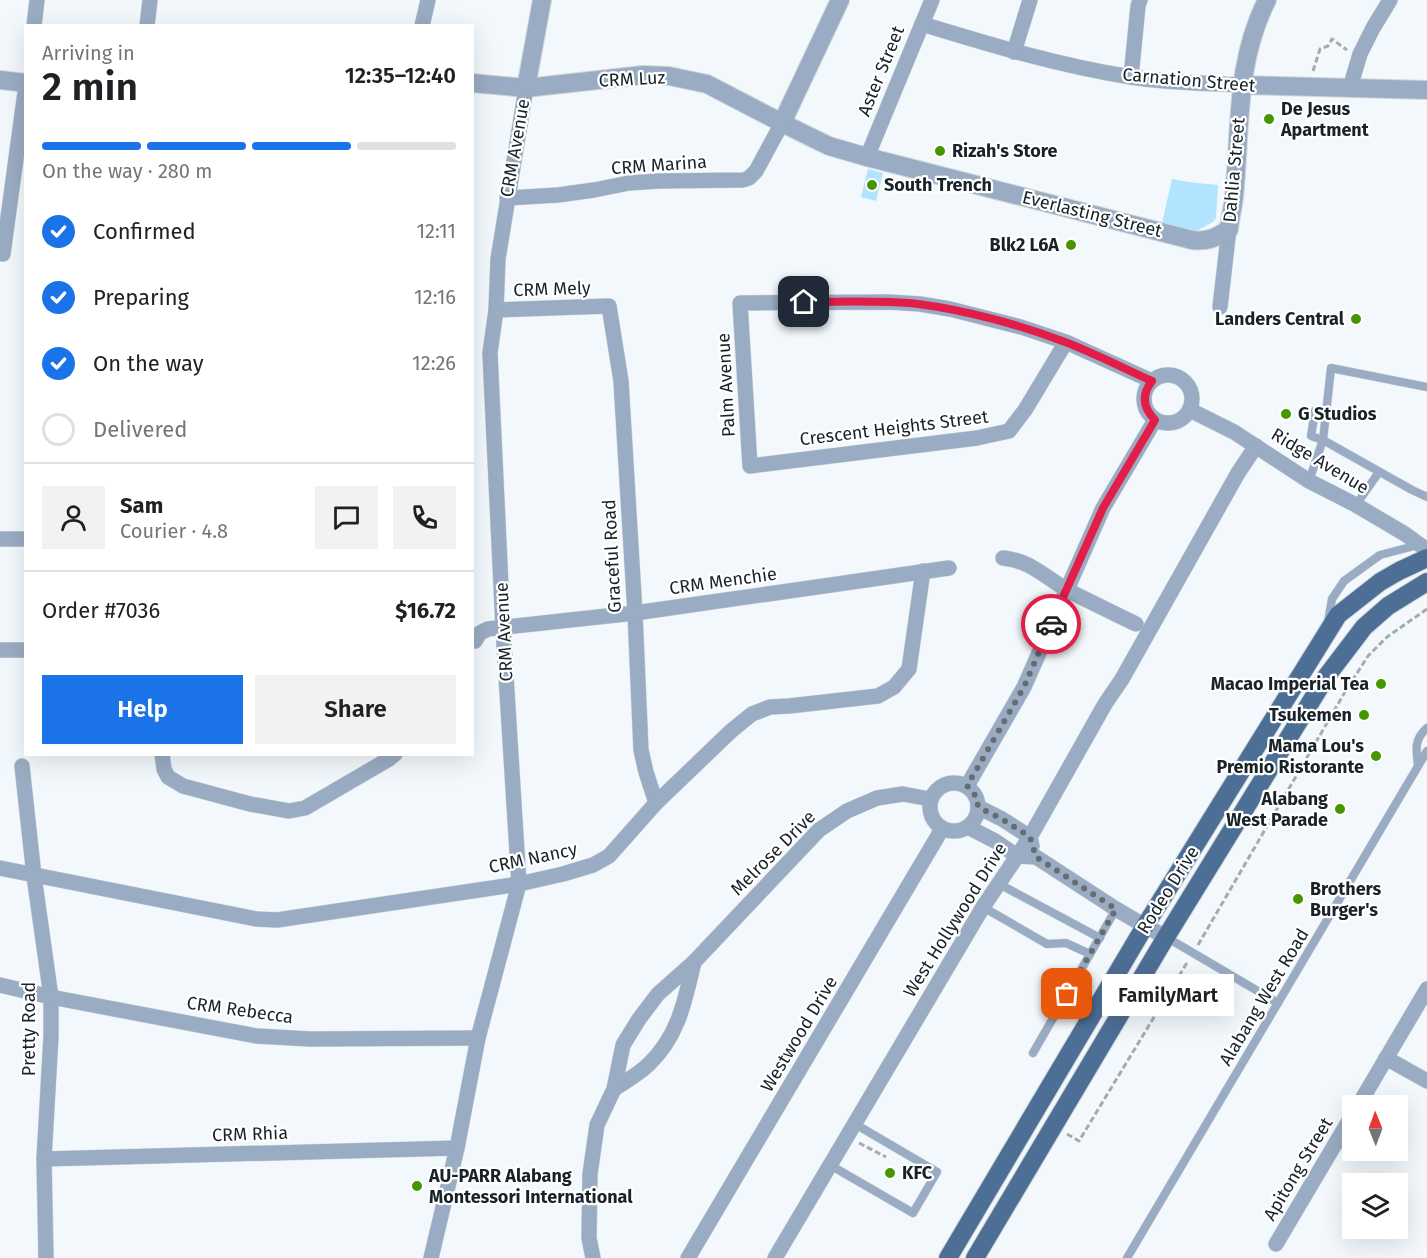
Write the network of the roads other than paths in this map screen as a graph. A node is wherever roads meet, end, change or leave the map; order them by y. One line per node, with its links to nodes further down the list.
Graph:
1 (37, 0): 11 (street)
2 (150, 0): 12 (street)
3 (428, 0): 13 (street)
4 (542, 0): 21 (street, CRM Avenue)
5 (932, 0): 14 (street, Aster Street)
6 (1030, 0): 15 (street)
7 (1140, 0): 16 (street)
8 (1267, 0): 20 (street, Dahlia Street)
9 (1390, 0): 22 (street)
10 (837, 1): 25 (street)
11 (34, 24)
12 (147, 24)
13 (422, 24)
14 (922, 24): 15 (street, Carnation Street); 26 (street, Aster Street)
15 (1014, 52): 16 (street, Carnation Street)
16 (1131, 77): 20 (street, Carnation Street)
17 (0, 80): 19 (street)
18 (474, 83): 21 (street, CRM Luz)
19 (24, 84)
20 (1241, 85): 22 (street, Carnation Street); 28 (street, Dahlia Street)
21 (526, 88): 25 (street, CRM Luz); 27 (street, CRM Avenue)
22 (1350, 88): 23 (street, Carnation Street)
23 (1427, 90)
24 (24, 99): 29 (street)
25 (782, 123): 26 (street, Everlasting Street); 27 (street, CRM Marina)
26 (867, 157): 28 (street, Everlasting Street)
27 (507, 198): 32 (street, CRM Avenue)
28 (1228, 229): 31 (street, Dahlia Street)
29 (3, 254)
30 (609, 306): 32 (street, CRM Mely); 54 (street, Graceful Road)
31 (1220, 307)
32 (496, 310): 56 (street, CRM Avenue)
33 (1066, 342): 34 (street); 41 (street, Crescent Heights Street); 41 (street, Palm Avenue)
34 (1152, 381): 36 (street); 38 (street)
35 (1427, 387): 39 (lane)
36 (1190, 410): 38 (street); 40 (street, Ridge Avenue)
37 (1315, 411): 39 (lane)
38 (1155, 420): 53 (street)
39 (1323, 440): 42 (lane); 43 (lane)
40 (1256, 446): 43 (street, Ridge Avenue); 72 (street, West Hollywood Drive)
41 (750, 466)
42 (1379, 472): 44 (lane); 45 (lane)
43 (1310, 481): 45 (street, Ridge Avenue)
44 (1427, 497)
45 (1356, 505): 48 (street, Ridge Avenue)
46 (0, 538): 47 (street)
47 (24, 539)
48 (1425, 551): 81 (main road, Rodeo Drive)
49 (1003, 558): 53 (street)
50 (949, 568): 51 (street, CRM Menchie)
51 (923, 571): 54 (street, CRM Menchie); 68 (street, CRM Nancy)
52 (1427, 582): 82 (main road, Rodeo Drive)
53 (1066, 589): 55 (street); 66 (street)
54 (635, 613): 56 (street, CRM Menchie); 68 (street, Graceful Road)
55 (1136, 624)
56 (503, 628): 57 (street, CRM Menchie); 77 (street, CRM Avenue)
57 (474, 641)
58 (0, 650): 59 (street)
59 (24, 650)
60 (1427, 728): 64 (lane)
61 (1427, 751): 64 (lane, Alabang West Road)
62 (162, 756): 63 (street)
63 (393, 756)
64 (1418, 765): 89 (lane, Alabang West Road)
65 (22, 766): 76 (street, Pretty Road)
66 (967, 786): 67 (street); 69 (street)
67 (930, 799): 71 (street); 85 (street, Melrose Drive)
68 (656, 803): 77 (street, CRM Nancy)
69 (978, 807): 70 (street); 72 (street)
70 (968, 827): 71 (street); 73 (street)
71 (942, 829): 105 (street, Westwood Drive)
72 (1030, 837): 73 (street, West Hollywood Drive); 74 (street)
73 (1017, 856): 74 (street); 78 (street, West Hollywood Drive)
74 (1036, 857): 80 (street)
75 (0, 868): 76 (street, CRM Nancy)
76 (34, 876): 77 (street, CRM Nancy); 88 (street, Pretty Road)
77 (519, 884): 90 (street, CRM Avenue)
78 (999, 884): 79 (street, West Hollywood Drive); 83 (lane)
79 (983, 907): 84 (lane); 96 (street, West Hollywood Drive)
80 (1116, 909): 81 (street); 83 (lane)
81 (1145, 926): 82 (street); 107 (main road, Rodeo Drive)
82 (1166, 937): 89 (lane); 108 (main road, Rodeo Drive)
83 (1100, 938): 84 (lane)
84 (1090, 954): 91 (lane)
85 (694, 962): 94 (street, Melrose Drive); 94 (street, Melrose Drive)
86 (0, 985): 88 (street, CRM Rebecca)
87 (1427, 990): 92 (street)
88 (51, 997): 90 (street, CRM Rebecca); 99 (street, Pretty Road)
89 (1278, 1003): 109 (lane, Alabang West Road)
90 (478, 1038): 98 (street, CRM Avenue)
91 (1033, 1053)
92 (1386, 1058): 93 (street); 95 (street)
93 (1427, 1081)
94 (614, 1089): 104 (street, Melrose Drive)
95 (1364, 1095)
96 (851, 1130): 100 (street, West Hollywood Drive); 100 (lane)
97 (1342, 1133): 101 (street, Apitong Street)
98 (457, 1148): 99 (street, CRM Rhia); 103 (street, CRM Avenue)
99 (44, 1160): 102 (street, Pretty Road)
100 (830, 1165): 106 (street, West Hollywood Drive)
101 (1276, 1244)
102 (46, 1258)
103 (431, 1258)
104 (593, 1258)
105 (688, 1258)
106 (775, 1258)
107 (948, 1258)
108 (975, 1258)
109 (1127, 1258)

